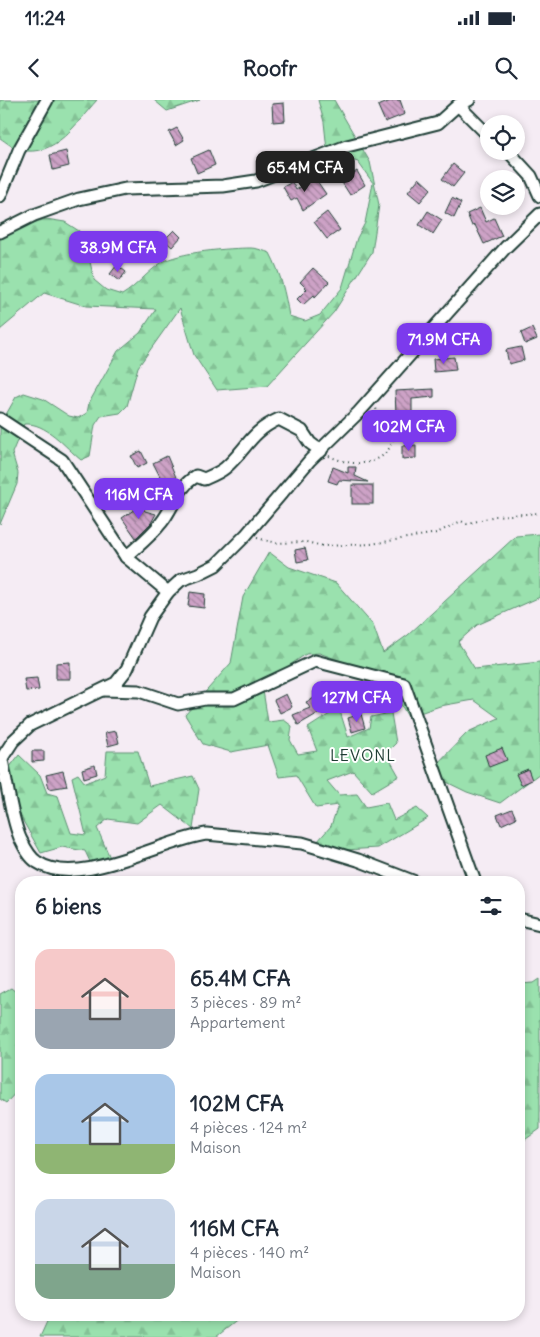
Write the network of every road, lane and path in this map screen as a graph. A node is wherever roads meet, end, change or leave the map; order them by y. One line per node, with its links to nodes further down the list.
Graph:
1 (48, 100): 5 (street)
2 (464, 102): 3 (street); 8 (street)
3 (480, 124)
4 (516, 160): 6 (street)
5 (0, 196)
6 (540, 196)
7 (540, 214): 9 (street)
8 (0, 232)
9 (374, 396): 11 (street); 11 (path)
10 (0, 419): 14 (street)
11 (322, 451): 13 (street); 14 (street)
12 (540, 512): 13 (path)
13 (246, 535): 15 (street)
14 (126, 557): 15 (street)
15 (168, 592): 16 (street)
16 (102, 690): 17 (street); 19 (street)
17 (1, 760): 18 (street)
18 (399, 876)
19 (473, 876)
20 (525, 920): 21 (street)
21 (540, 924)

